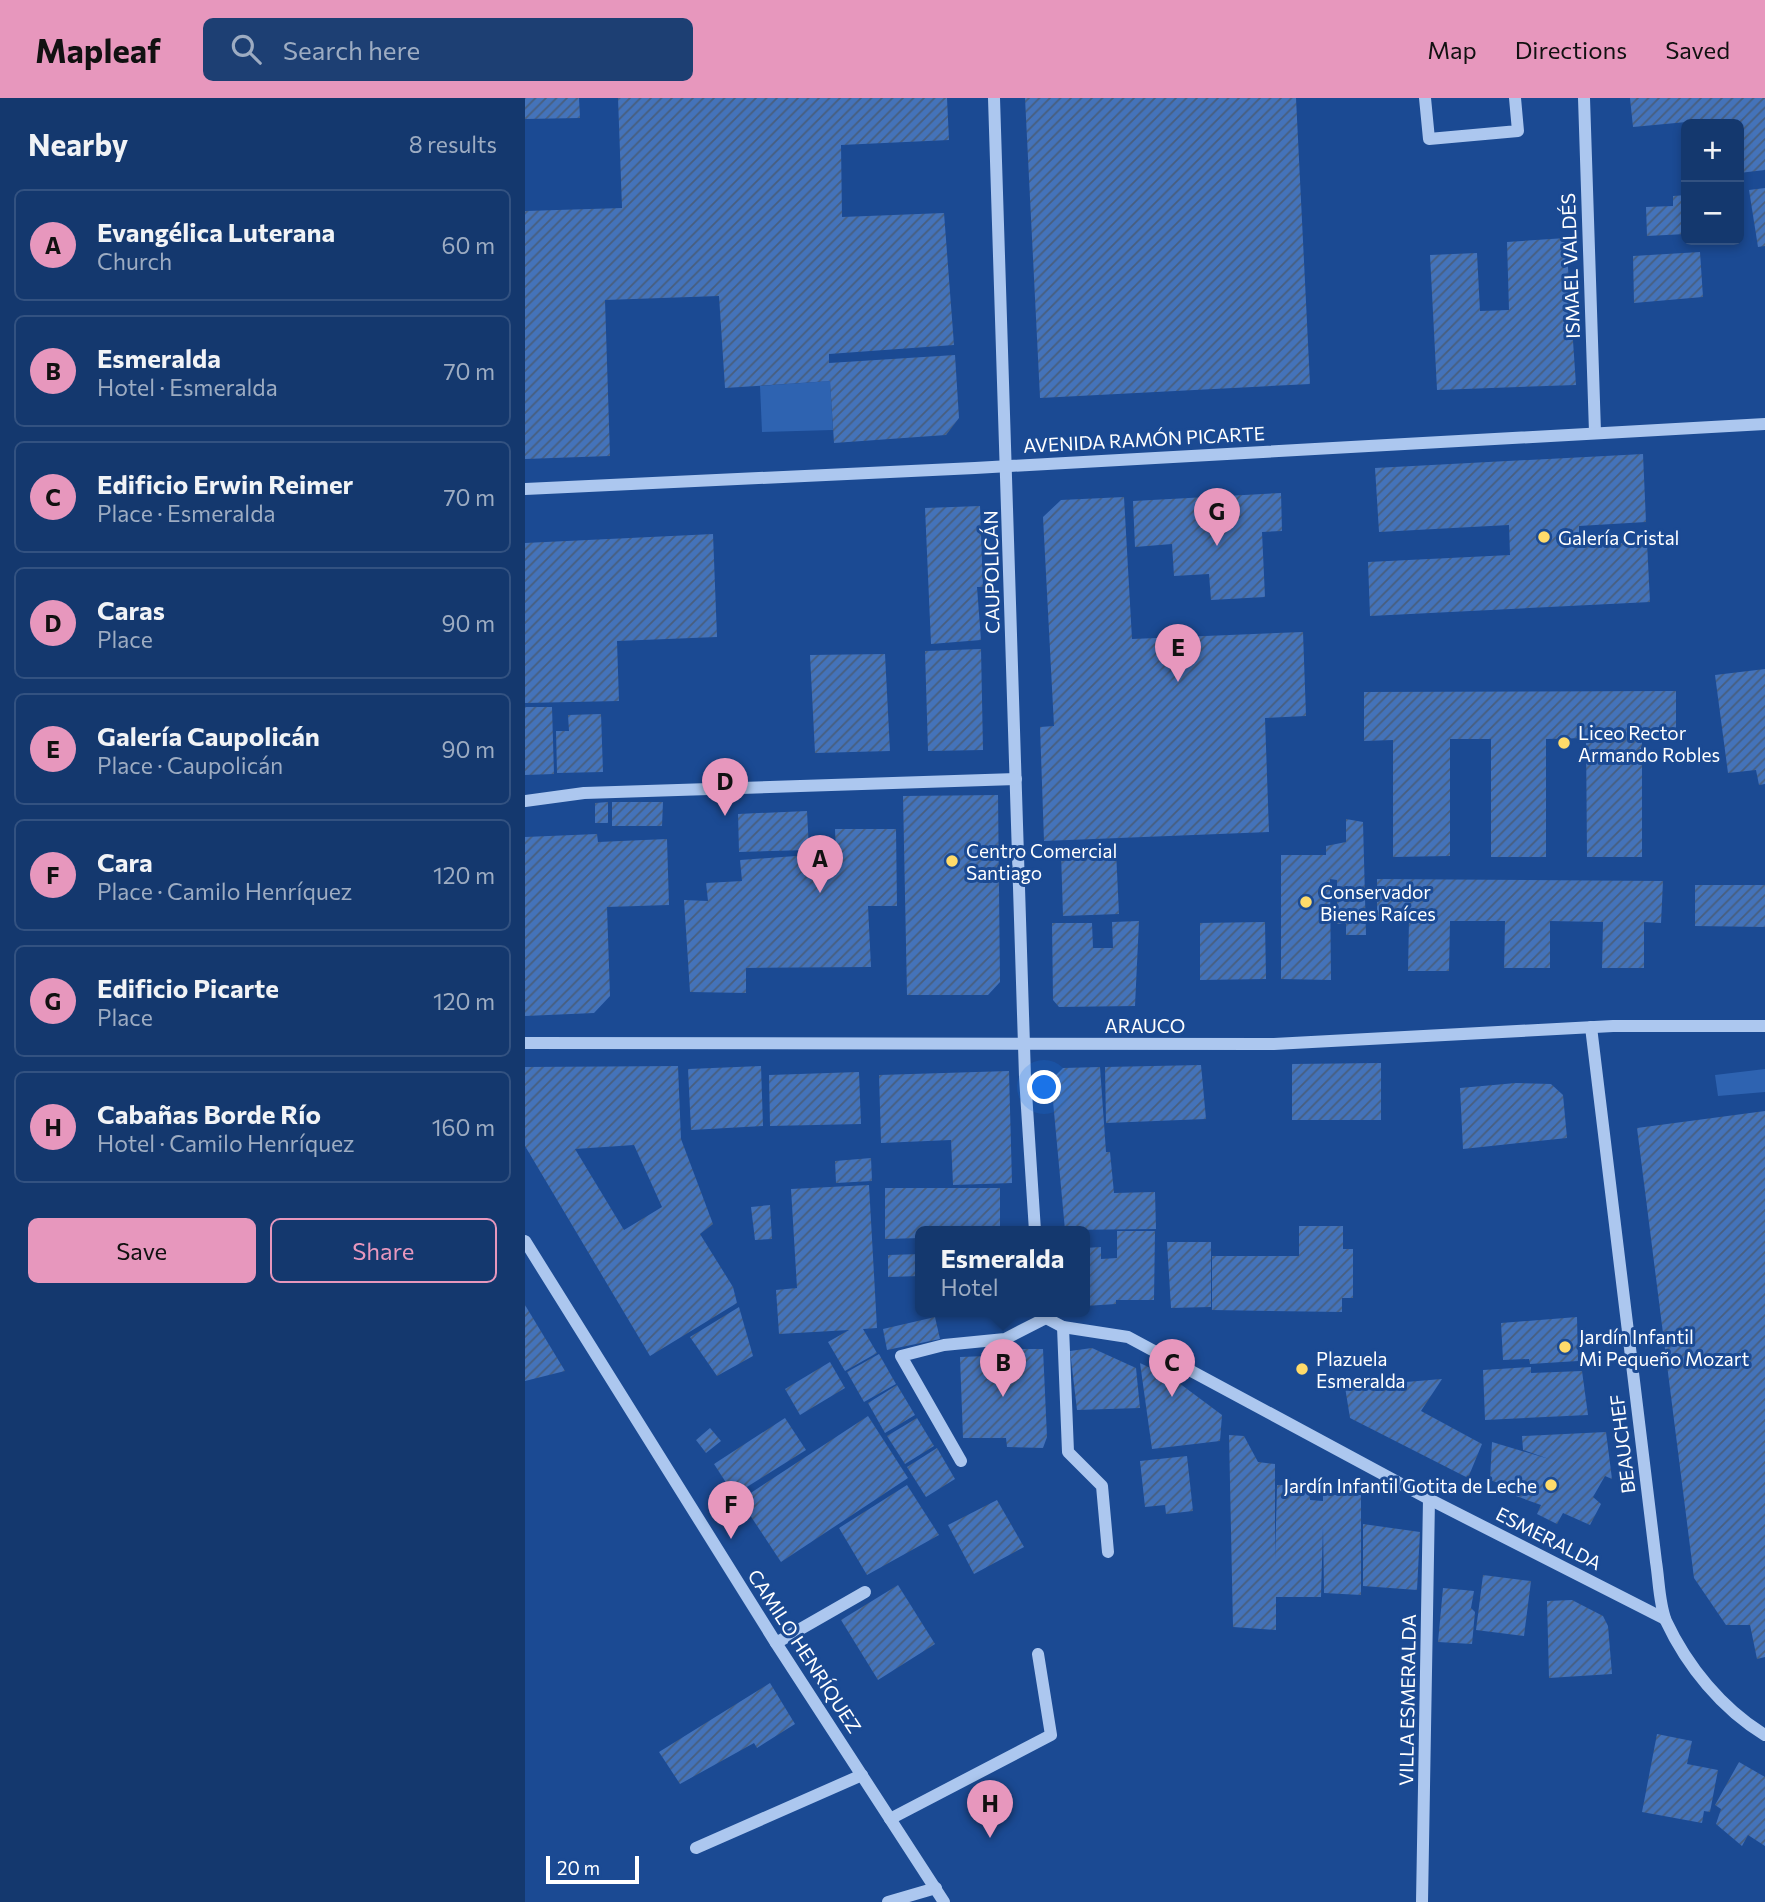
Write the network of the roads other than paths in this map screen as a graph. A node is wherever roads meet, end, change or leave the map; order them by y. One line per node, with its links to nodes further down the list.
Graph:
1 (995, 98): 7 (street, CAUPOLICÁN)
2 (1425, 98): 3 (street)
3 (1515, 98)
4 (1584, 98): 6 (street, ISMAEL VALDÉS)
5 (1765, 424): 6 (street, AVENIDA RAMÓN PICARTE)
6 (1595, 432): 7 (street, AVENIDA RAMÓN PICARTE)
7 (1007, 466): 8 (street, AVENIDA RAMÓN PICARTE); 9 (street, CAUPOLICÁN)
8 (525, 489)
9 (1016, 779): 10 (street); 14 (street, CAUPOLICÁN)
10 (525, 801)
11 (1765, 1026): 12 (street, ARAUCO)
12 (1591, 1027): 14 (street, ARAUCO); 24 (street, BEAUCHEF)
13 (525, 1043): 14 (street, ARAUCO)
14 (1024, 1044): 15 (street)
15 (1035, 1226)
16 (525, 1241): 25 (street, CAMILO HENRÍQUEZ)
17 (1041, 1317): 20 (street)
18 (1047, 1317): 19 (street, ESMERALDA)
19 (1063, 1327): 21 (street, ESMERALDA); 22 (street)
20 (961, 1461)
21 (1429, 1499): 24 (street, ESMERALDA); 34 (street, VILLA ESMERALDA)
22 (1108, 1552)
23 (865, 1592): 25 (street)
24 (1665, 1619): 27 (street, BEAUCHEF)
25 (776, 1643): 28 (street, CAMILO HENRÍQUEZ)
26 (1038, 1654): 29 (street)
27 (1765, 1735)
28 (862, 1775): 29 (street, CAMILO HENRÍQUEZ); 30 (street)
29 (890, 1819): 31 (street, CAMILO HENRÍQUEZ)
30 (695, 1848)
31 (936, 1888): 32 (street); 33 (street, CAMILO HENRÍQUEZ)
32 (888, 1902)
33 (944, 1902)
34 (1422, 1902)

